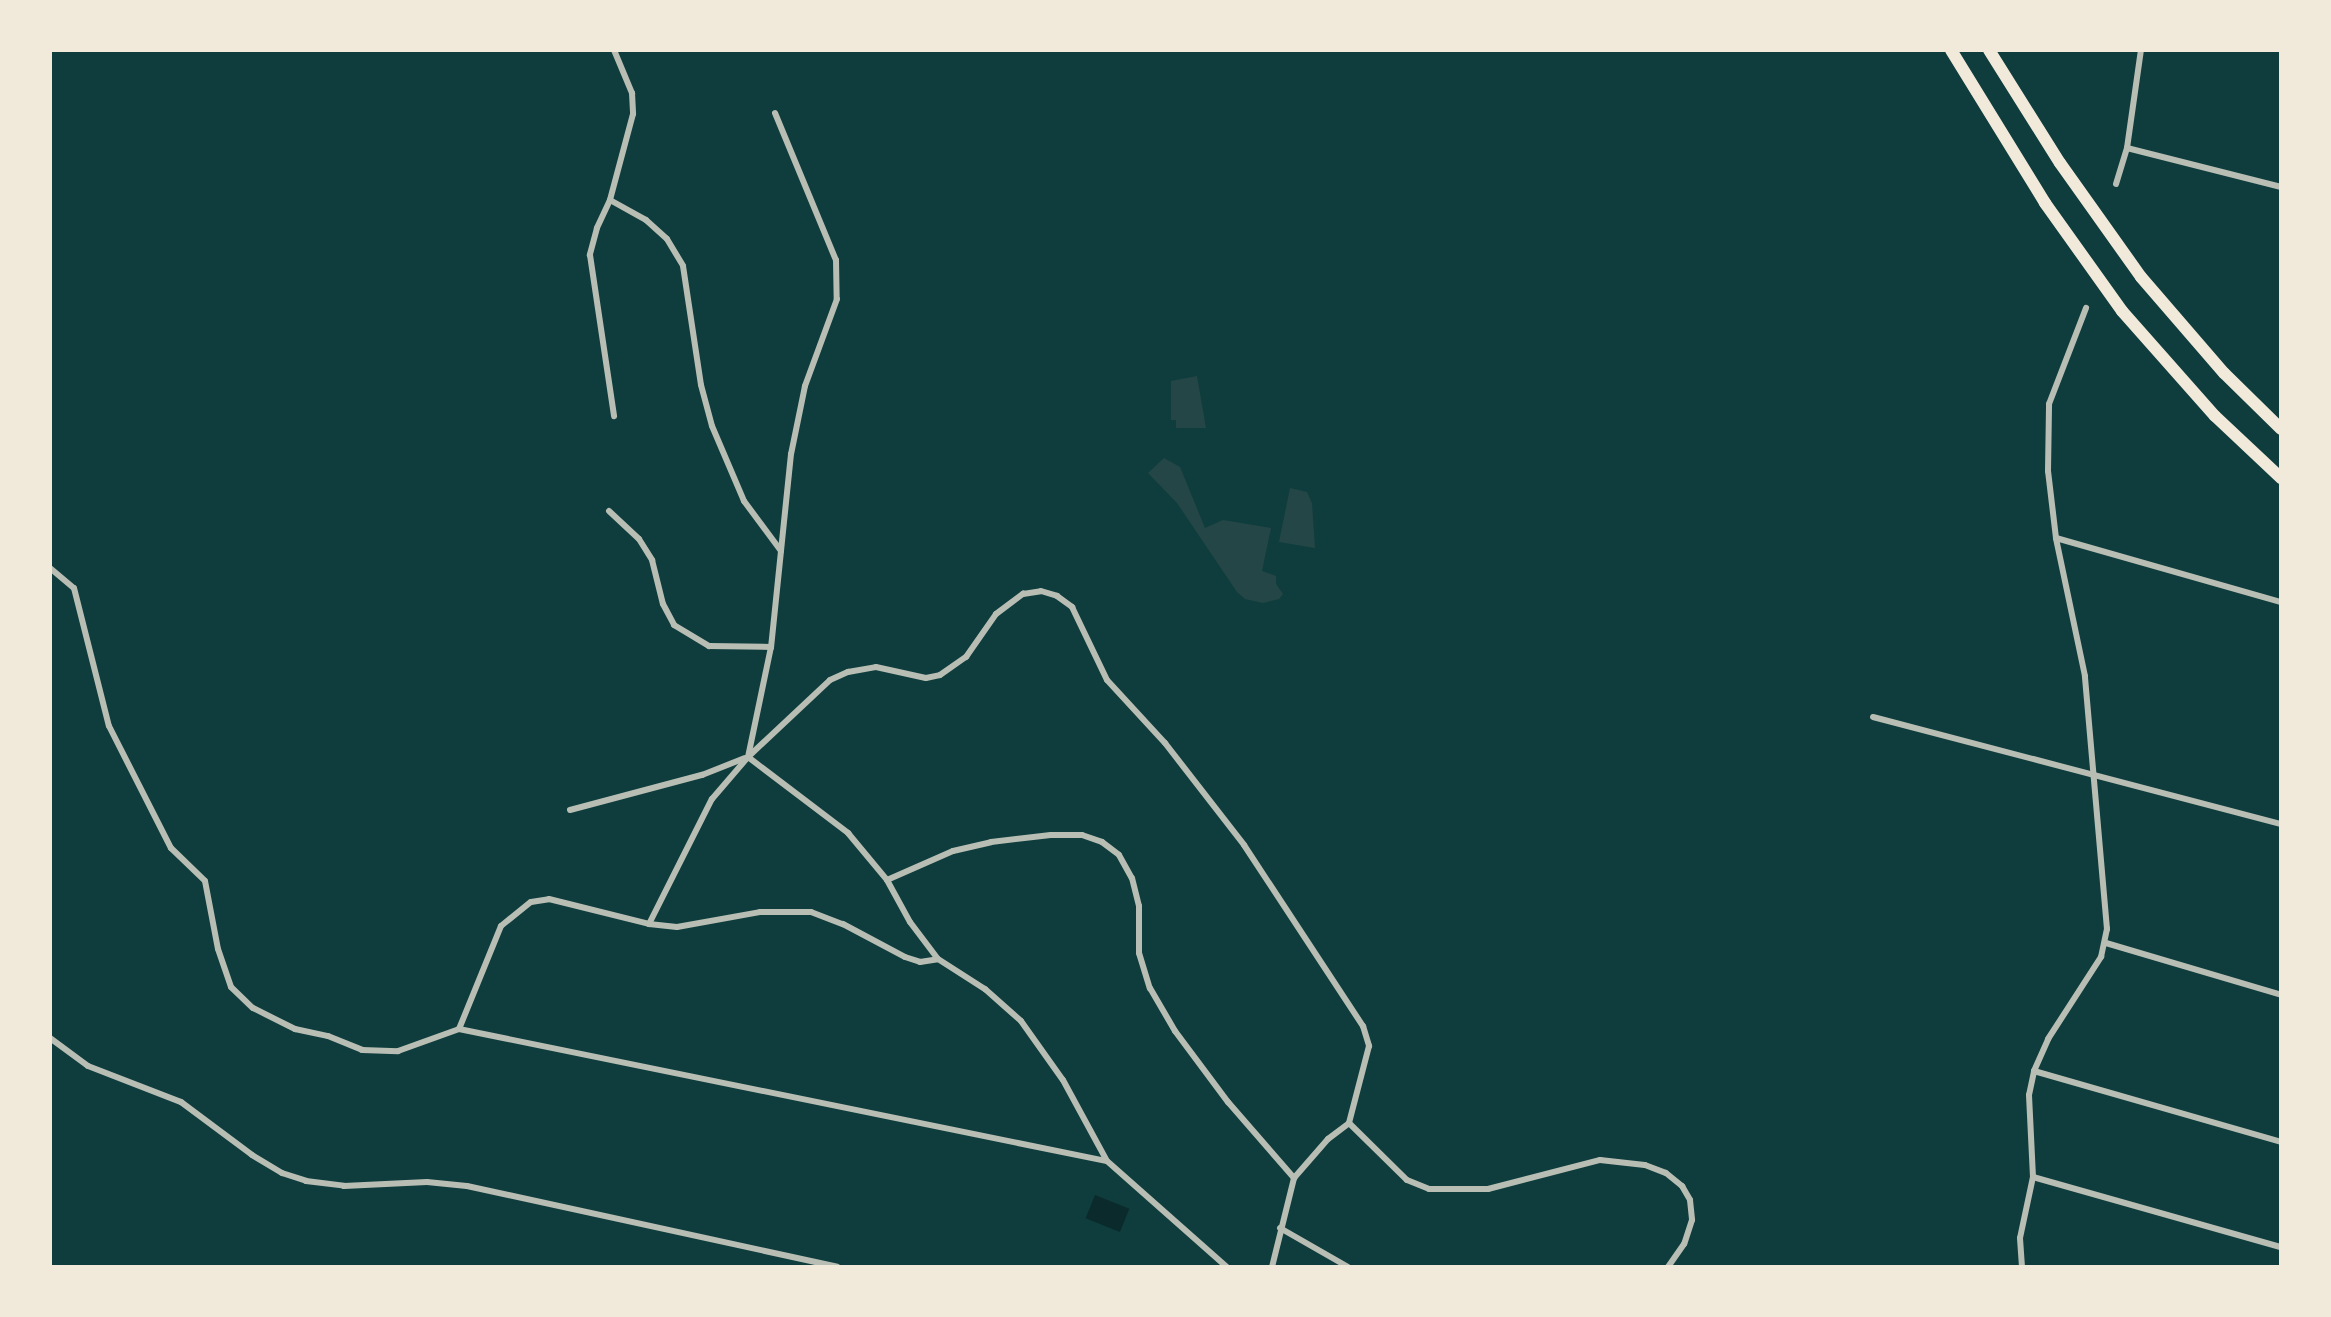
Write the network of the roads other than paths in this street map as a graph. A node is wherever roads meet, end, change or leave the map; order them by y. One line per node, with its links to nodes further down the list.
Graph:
1 (614, 50): 9 (street)
2 (1951, 50): 13 (highway)
3 (1989, 50): 12 (highway)
4 (2141, 50): 6 (street)
5 (775, 113): 16 (street)
6 (2127, 148): 7 (street); 8 (street)
7 (2116, 184)
8 (2281, 187)
9 (610, 200): 11 (street); 16 (street)
10 (2086, 308): 15 (street)
11 (614, 416)
12 (2281, 429)
13 (2281, 478)
14 (609, 511): 19 (street)
15 (2056, 538): 18 (street); 22 (street)
16 (781, 551): 19 (street)
17 (50, 568): 30 (street)
18 (2281, 602)
19 (771, 647): 21 (street)
20 (1873, 717): 22 (street)
21 (748, 757): 23 (street); 25 (street); 26 (street); 33 (street)
22 (2094, 775): 24 (street); 27 (street)
23 (570, 810)
24 (2281, 824)
25 (887, 880): 28 (street); 37 (street)
26 (649, 924): 28 (street); 30 (street)
27 (2106, 943): 29 (street); 32 (street)
28 (938, 959): 35 (street)
29 (2281, 995)
30 (459, 1029): 35 (street)
31 (50, 1038): 40 (street)
32 (2034, 1071): 34 (street); 36 (street)
33 (1349, 1123): 37 (street); 44 (street)
34 (2281, 1142)
35 (1107, 1161): 41 (street)
36 (2033, 1177): 39 (street); 45 (street)
37 (1294, 1178): 38 (street)
38 (1280, 1228): 42 (street); 43 (street)
39 (2281, 1247)
40 (837, 1267)
41 (1227, 1267)
42 (1272, 1267)
43 (1348, 1267)
44 (1668, 1267)
45 (2022, 1267)

